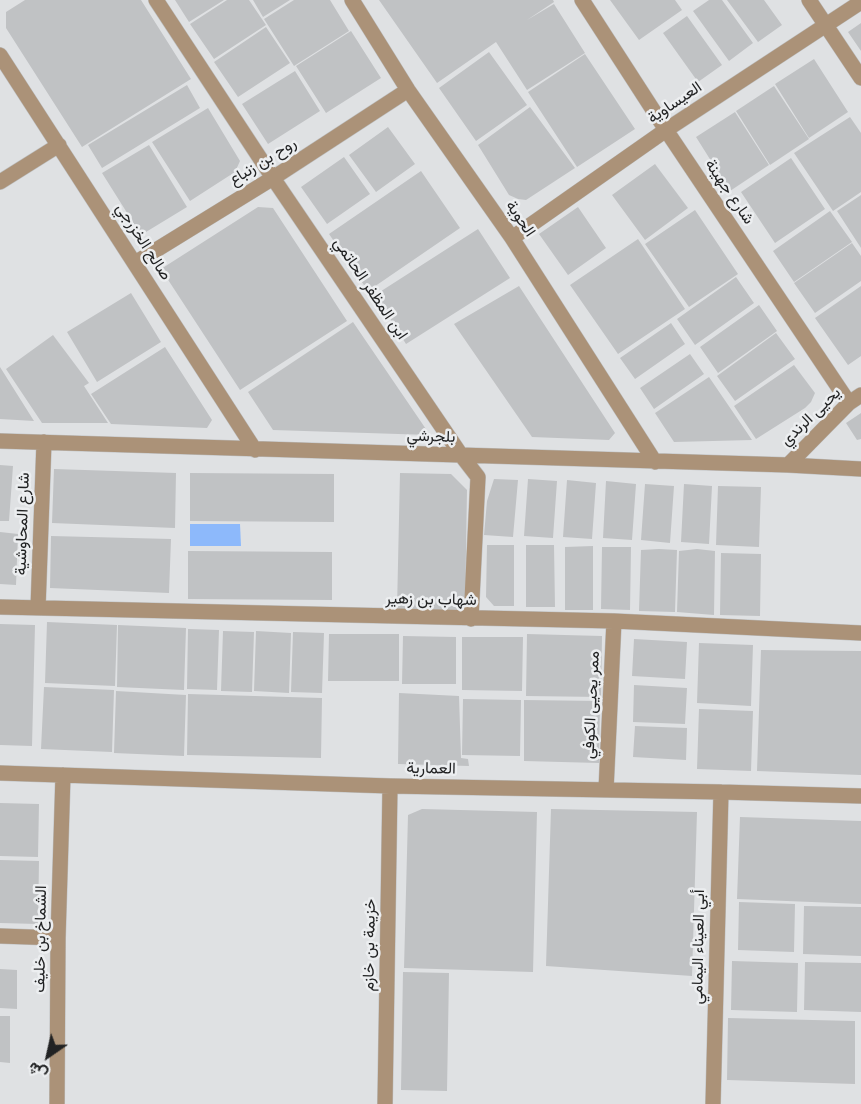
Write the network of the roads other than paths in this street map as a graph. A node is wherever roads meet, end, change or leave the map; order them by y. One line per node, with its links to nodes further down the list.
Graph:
1 (156, 0): 12 (street, ابن المظفر الحاتمي)
2 (352, 0): 9 (street, الحوية)
3 (582, 0): 10 (street, شارع جهينة)
4 (809, 0): 6 (street)
5 (861, 2): 6 (street, العيساوية)
6 (826, 25): 8 (street); 10 (street, العيساوية)
7 (0, 55): 11 (street, صالح الخزرجي)
8 (861, 78)
9 (408, 90): 12 (street, روح بن زنباع); 14 (street, الحوية)
10 (666, 130): 14 (street, العيساوية); 16 (street, شارع جهينة)
11 (59, 145): 13 (street); 15 (street, صالح الخزرجي)
12 (273, 178): 15 (street, روح بن زنباع); 20 (street, ابن المظفر الحاتمي)
13 (0, 182)
14 (512, 238): 21 (street, الحوية)
15 (135, 263): 19 (street, صالح الخزرجي)
16 (855, 399): 22 (street, يحيى الرندي)
17 (0, 441): 18 (street, بلجرشي)
18 (44, 442): 19 (street, بلجرشي); 25 (street, شارع المحاوشية)
19 (255, 450): 20 (street, بلجرشي)
20 (461, 455): 21 (street, بلجرشي); 26 (street, ابن المظفر الحاتمي)
21 (655, 462): 22 (street, بلجرشي)
22 (788, 465): 23 (street, بلجرشي)
23 (861, 469)
24 (0, 607): 25 (street, شهاب بن زهير)
25 (38, 608): 26 (street, شهاب بن زهير)
26 (471, 619): 27 (street, شهاب بن زهير)
27 (614, 621): 28 (street, شهاب بن زهير); 32 (street, ممر يحيى الكوفي)
28 (861, 633)
29 (0, 773): 30 (street, العمارية)
30 (63, 775): 31 (street, العمارية); 36 (street, الشماخ بن خليف)
31 (390, 786): 32 (street, العمارية); 38 (street, خزيمة بن خازم)
32 (606, 790): 33 (street, العمارية)
33 (722, 792): 34 (street, العمارية); 39 (street, أبي العيناء اليمامي)
34 (861, 796)
35 (0, 936): 36 (street)
36 (58, 938): 37 (street, الشماخ بن خليف)
37 (57, 1104)
38 (386, 1104)
39 (713, 1104)

